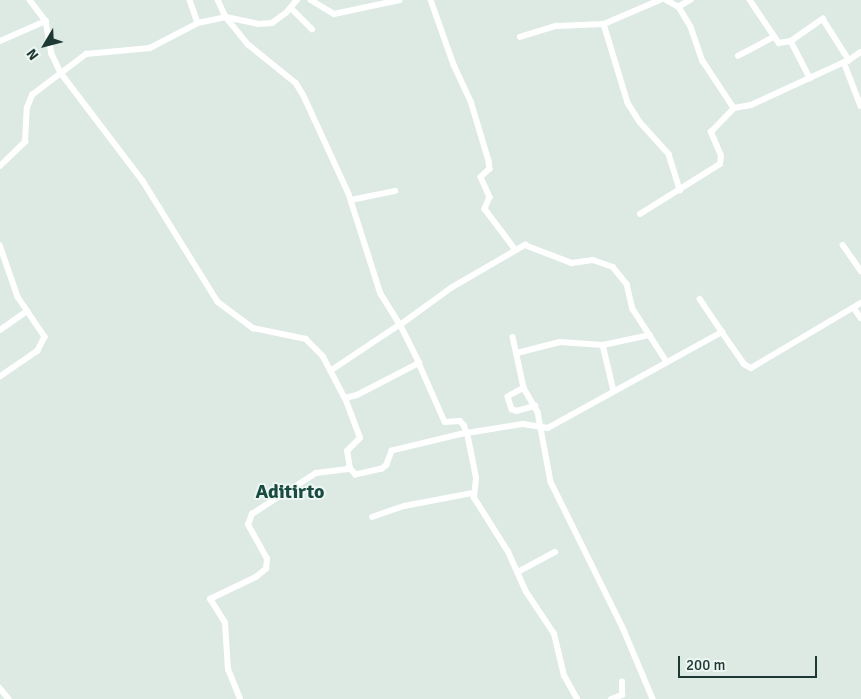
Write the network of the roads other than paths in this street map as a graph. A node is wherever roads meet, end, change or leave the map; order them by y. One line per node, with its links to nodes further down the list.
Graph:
1 (30, 0): 15 (street)
2 (190, 0): 16 (street)
3 (218, 0): 14 (street)
4 (296, 0): 13 (street)
5 (311, 0): 6 (street)
6 (400, 0)
7 (431, 0): 37 (street)
8 (660, 0): 17 (street)
9 (666, 0): 12 (street)
10 (691, 0): 12 (street)
11 (750, 0): 20 (street)
12 (679, 7): 29 (street)
13 (291, 8): 14 (street); 18 (street)
14 (226, 16): 16 (street); 33 (street)
15 (46, 21): 21 (street); 26 (street)
16 (198, 23): 26 (street)
17 (604, 24): 19 (street); 32 (street)
18 (312, 29)
19 (520, 37)
20 (774, 38): 22 (street); 24 (street)
21 (0, 41)
22 (791, 41): 25 (street); 27 (street)
23 (861, 52): 25 (street)
24 (738, 56)
25 (846, 61): 27 (street); 28 (street)
26 (61, 73): 30 (street); 53 (street)
27 (810, 78): 29 (street)
28 (861, 106)
29 (734, 108): 32 (street)
30 (0, 166)
31 (395, 190): 33 (street)
32 (680, 190): 34 (street)
33 (351, 200): 44 (street)
34 (640, 214)
35 (0, 244): 42 (street)
36 (843, 245): 38 (street)
37 (515, 249): 44 (street); 47 (street)
38 (861, 271)
39 (700, 298): 46 (street)
40 (861, 303): 41 (street)
41 (854, 308): 43 (street); 46 (street)
42 (27, 312): 45 (street); 54 (street)
43 (861, 318)
44 (400, 325): 52 (street); 53 (street)
45 (0, 330)
46 (722, 332): 51 (street)
47 (650, 335): 49 (street); 51 (street)
48 (513, 337): 50 (street)
49 (603, 345): 50 (street); 56 (street)
50 (516, 353): 55 (street)
51 (667, 362): 56 (street)
52 (419, 363): 57 (street); 60 (street)
53 (331, 371): 57 (street)
54 (0, 377)
55 (524, 388): 58 (street); 58 (street)
56 (614, 391): 59 (street)
57 (345, 398): 61 (street)
58 (535, 406): 59 (street)
59 (541, 427): 60 (street); 72 (street)
60 (467, 433): 61 (street); 62 (street)
61 (350, 469): 69 (street)
62 (473, 493): 63 (street); 65 (street)
63 (372, 517)
64 (555, 552): 65 (street)
65 (518, 572): 70 (street)
66 (622, 682): 71 (street)
67 (0, 688): 68 (street)
68 (9, 699)
69 (240, 699)
70 (577, 699)
71 (611, 699)
72 (653, 699)

